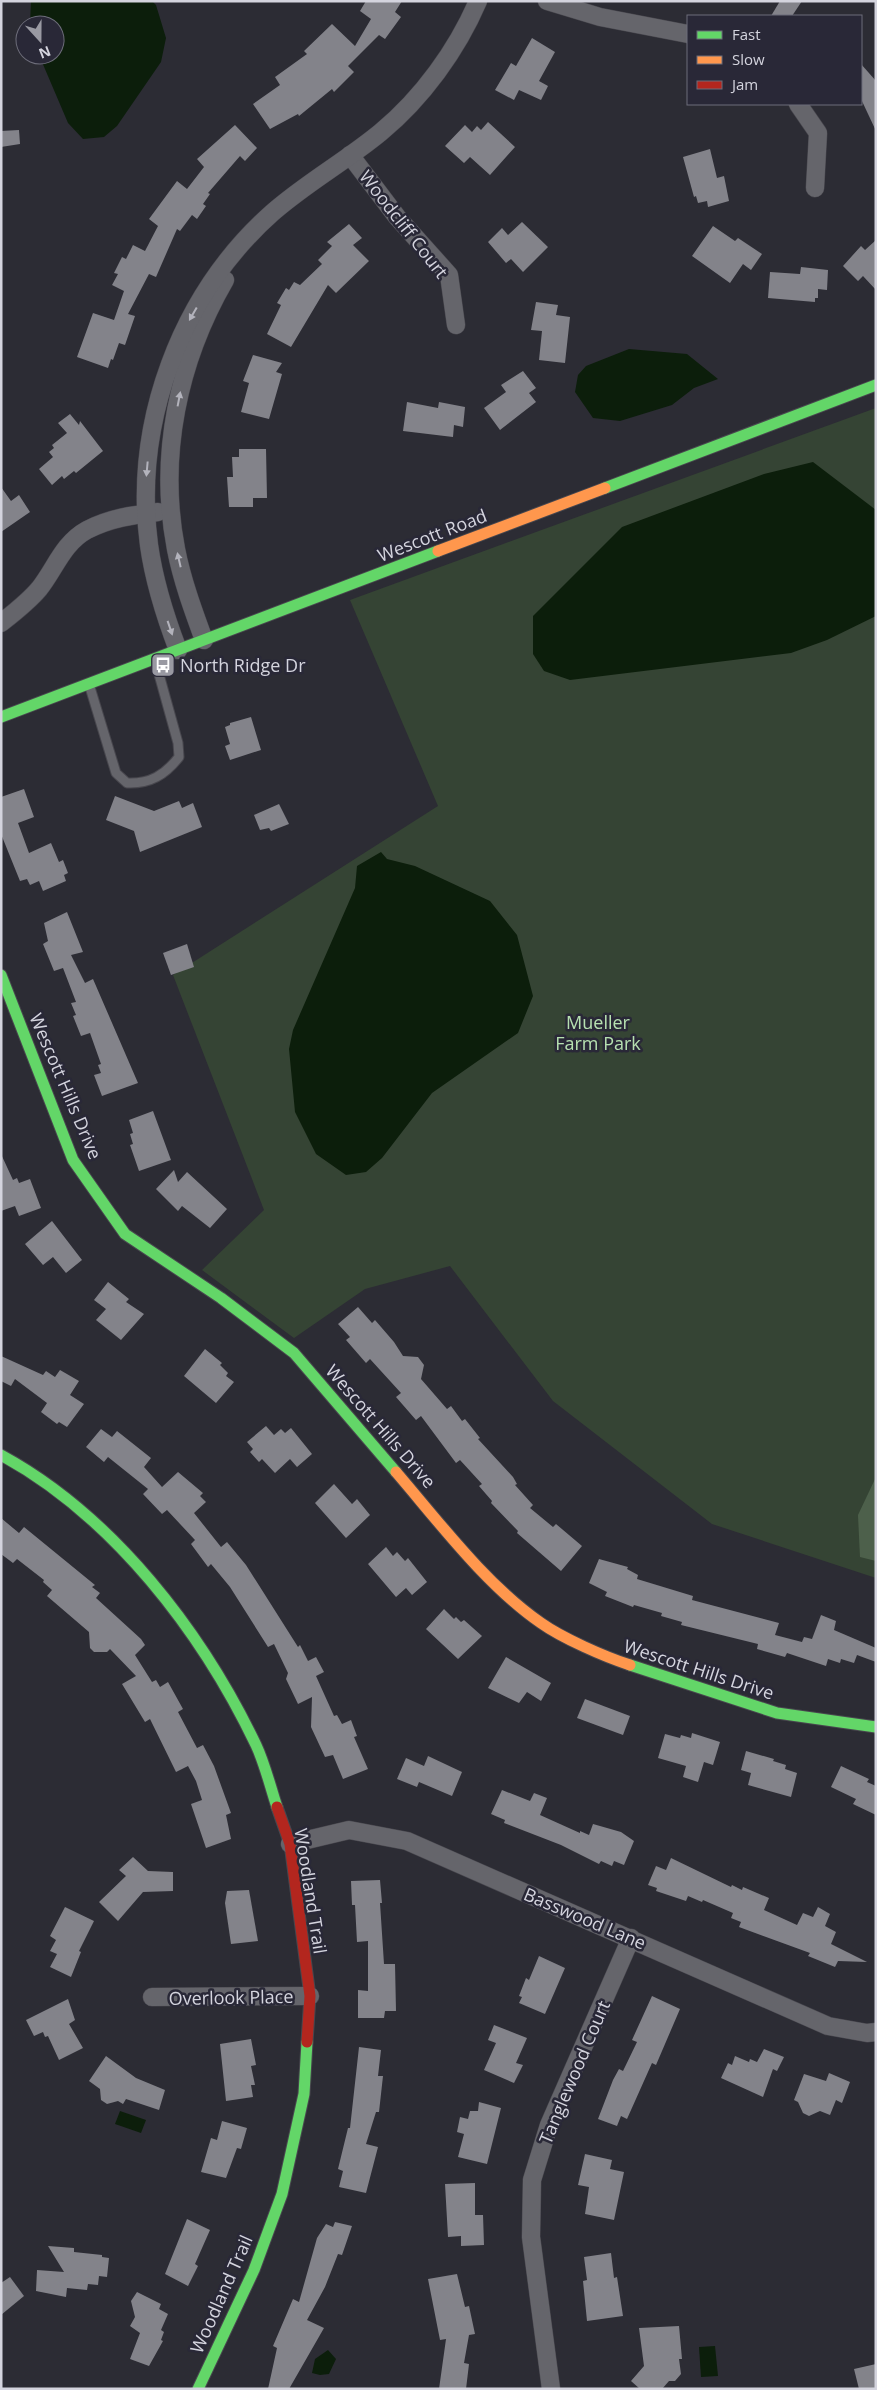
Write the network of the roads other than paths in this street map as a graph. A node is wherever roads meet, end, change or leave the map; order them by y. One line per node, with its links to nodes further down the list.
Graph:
1 (478, 1): 5 (street)
2 (547, 1): 3 (street)
3 (687, 34)
4 (799, 105): 7 (street)
5 (350, 155): 6 (street); 8 (street, Woodcliff Court)
6 (305, 188): 10 (street, one-way to 6); 11 (street, one-way to 11)
7 (815, 188)
8 (456, 325)
9 (876, 385): 13 (street, Wescott Road)
10 (171, 511): 11 (street); 13 (street, one-way to 10)
11 (147, 513): 12 (street); 14 (street, one-way to 14)
12 (1, 623)
13 (204, 640): 14 (street, Wescott Road)
14 (178, 650): 15 (street, Wescott Road)
15 (155, 659): 16 (street, Wescott Road); 16 (lane)
16 (89, 684): 17 (street, Wescott Road)
17 (1, 717)
18 (1, 975): 20 (street, Wescott Hills Drive)
19 (1, 1455): 21 (street, Woodland Trail)
20 (876, 1727)
21 (290, 1844): 22 (street, Basswood Lane); 23 (street, Woodland Trail)
22 (631, 1938): 25 (street, Basswood Lane); 27 (street, Tanglewood Court)
23 (310, 1996): 24 (street, Overlook Place); 26 (street, Woodland Trail)
24 (152, 1997)
25 (876, 2032)
26 (198, 2389)
27 (551, 2389)

